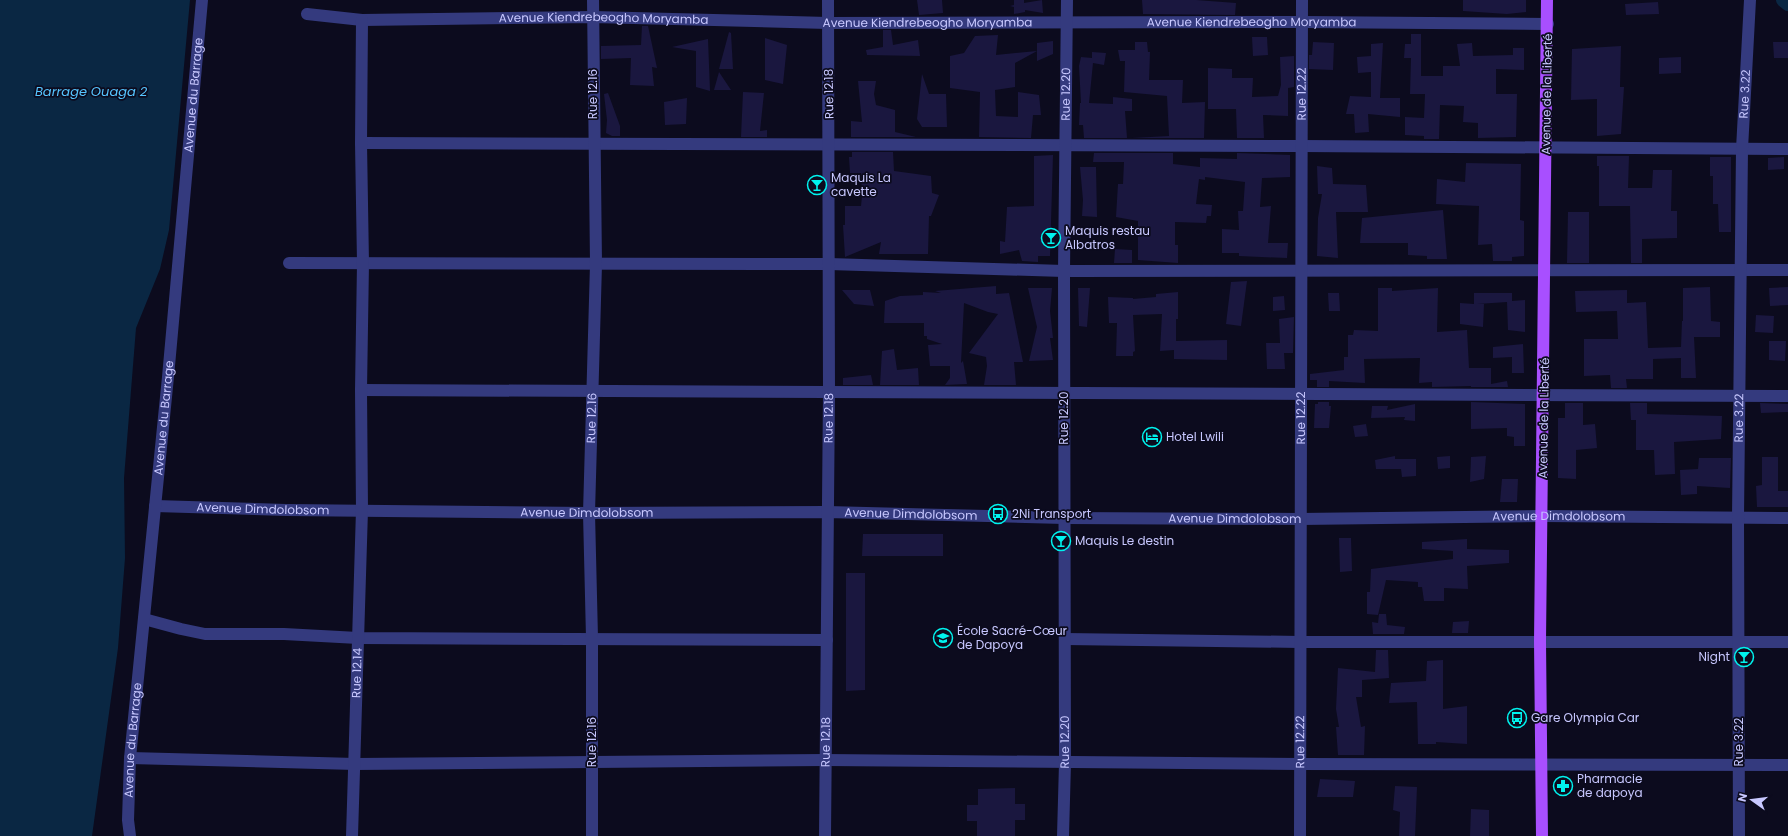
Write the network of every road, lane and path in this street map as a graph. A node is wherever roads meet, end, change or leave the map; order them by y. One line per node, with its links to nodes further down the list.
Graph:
1 (202, 0): 40 (street, Avenue du Barrage)
2 (593, 0): 9 (street, Rue 12.16)
3 (828, 0): 13 (street, Rue 12.18)
4 (1067, 0): 11 (street, Rue 12.20)
5 (1302, 0): 12 (street, Rue 12.22)
6 (1547, 0): 14 (main road, Avenue de la Liberté)
7 (1750, 0): 21 (street, Rue 3.22)
8 (307, 14): 10 (street, Avenue Kiendrebeogho Moryamba)
9 (592, 17): 10 (street, Avenue Kiendrebeogho Moryamba); 13 (street, Avenue Kiendrebeogho Moryamba); 16 (street, Rue 12.16)
10 (362, 20): 15 (street, Rue 12.14)
11 (1068, 22): 12 (street, Avenue Kiendrebeogho Moryamba); 13 (street, Avenue Kiendrebeogho Moryamba); 18 (street, Rue 12.20)
12 (1302, 22): 14 (street, Avenue Kiendrebeogho Moryamba); 19 (street, Rue 12.22)
13 (828, 23): 17 (street, Rue 12.18)
14 (1548, 24): 20 (main road, Avenue de la Liberté)
15 (360, 143): 16 (street); 24 (street, Rue 12.14)
16 (593, 144): 17 (street); 25 (street, Rue 12.16)
17 (830, 146): 18 (street); 26 (street, Rue 12.18)
18 (1066, 146): 19 (street); 31 (street, Rue 12.20)
19 (1301, 146): 20 (street); 28 (street, Rue 12.22)
20 (1546, 147): 21 (street); 29 (main road, Avenue de la Liberté)
21 (1742, 149): 22 (street); 27 (street, Rue 3.22)
22 (1788, 149)
23 (289, 262): 24 (street)
24 (363, 263): 25 (street); 32 (street, Rue 12.14)
25 (596, 264): 26 (street); 33 (street, Rue 12.16)
26 (829, 264): 31 (street); 34 (street, Rue 12.18)
27 (1742, 269): 29 (street); 30 (street); 39 (street, Rue 3.22)
28 (1301, 270): 29 (street); 31 (street); 37 (street, Rue 12.22)
29 (1546, 270): 36 (main road, Avenue de la Liberté)
30 (1788, 270)
31 (1064, 271): 35 (street, Rue 12.20)
32 (361, 390): 33 (street); 41 (street, Rue 12.14)
33 (594, 391): 34 (street); 43 (street, Rue 12.16)
34 (829, 392): 35 (street); 42 (street, Rue 12.18)
35 (1065, 393): 37 (street); 46 (street, Rue 12.20)
36 (1544, 394): 37 (street); 39 (street); 44 (main road, Avenue de la Liberté)
37 (1301, 395): 48 (street, Rue 12.22)
38 (1788, 396): 39 (street)
39 (1740, 397): 45 (street, Rue 3.22)
40 (155, 506): 41 (street, Avenue Dimdolobsom); 49 (street, Avenue du Barrage)
41 (362, 510): 43 (street, Avenue Dimdolobsom); 50 (street, Rue 12.14)
42 (827, 512): 43 (street, Avenue Dimdolobsom); 46 (street, Avenue Dimdolobsom); 53 (street, Rue 12.18)
43 (589, 513): 51 (street, Rue 12.16)
44 (1543, 516): 45 (street, Avenue Dimdolobsom); 48 (street, Avenue Dimdolobsom); 55 (main road, Avenue de la Liberté)
45 (1738, 517): 47 (street, Avenue Dimdolobsom); 56 (street, Rue 3.22)
46 (1064, 518): 48 (street, Avenue Dimdolobsom); 52 (street, Rue 12.20)
47 (1788, 518)
48 (1300, 519): 54 (street, Rue 12.22)
49 (144, 619): 50 (street); 58 (street, Avenue du Barrage)
50 (358, 638): 51 (street); 62 (street, Rue 12.14)
51 (592, 638): 53 (street); 60 (street, Rue 12.16)
52 (1065, 639): 54 (street); 61 (street, Rue 12.20)
53 (827, 640): 59 (street, Rue 12.18)
54 (1300, 642): 55 (street); 63 (street, Rue 12.22)
55 (1540, 642): 56 (street); 65 (main road, Avenue de la Liberté)
56 (1739, 642): 57 (street); 64 (street, Rue 3.22)
57 (1788, 642)
58 (130, 758): 62 (street); 67 (street, Avenue du Barrage)
59 (825, 760): 60 (street); 61 (street); 70 (street, Rue 12.18)
60 (592, 761): 62 (street); 69 (street, Rue 12.16)
61 (1065, 763): 63 (street); 71 (street, Rue 12.20)
62 (355, 764): 68 (street, Rue 12.14)
63 (1300, 764): 65 (street); 72 (street, Rue 12.22)
64 (1739, 764): 65 (street); 66 (street); 74 (street, Rue 3.22)
65 (1542, 765): 73 (main road, Avenue de la Liberté)
66 (1788, 765)
67 (130, 836)
68 (352, 836)
69 (592, 836)
70 (825, 836)
71 (1063, 836)
72 (1300, 836)
73 (1542, 836)
74 (1739, 836)

